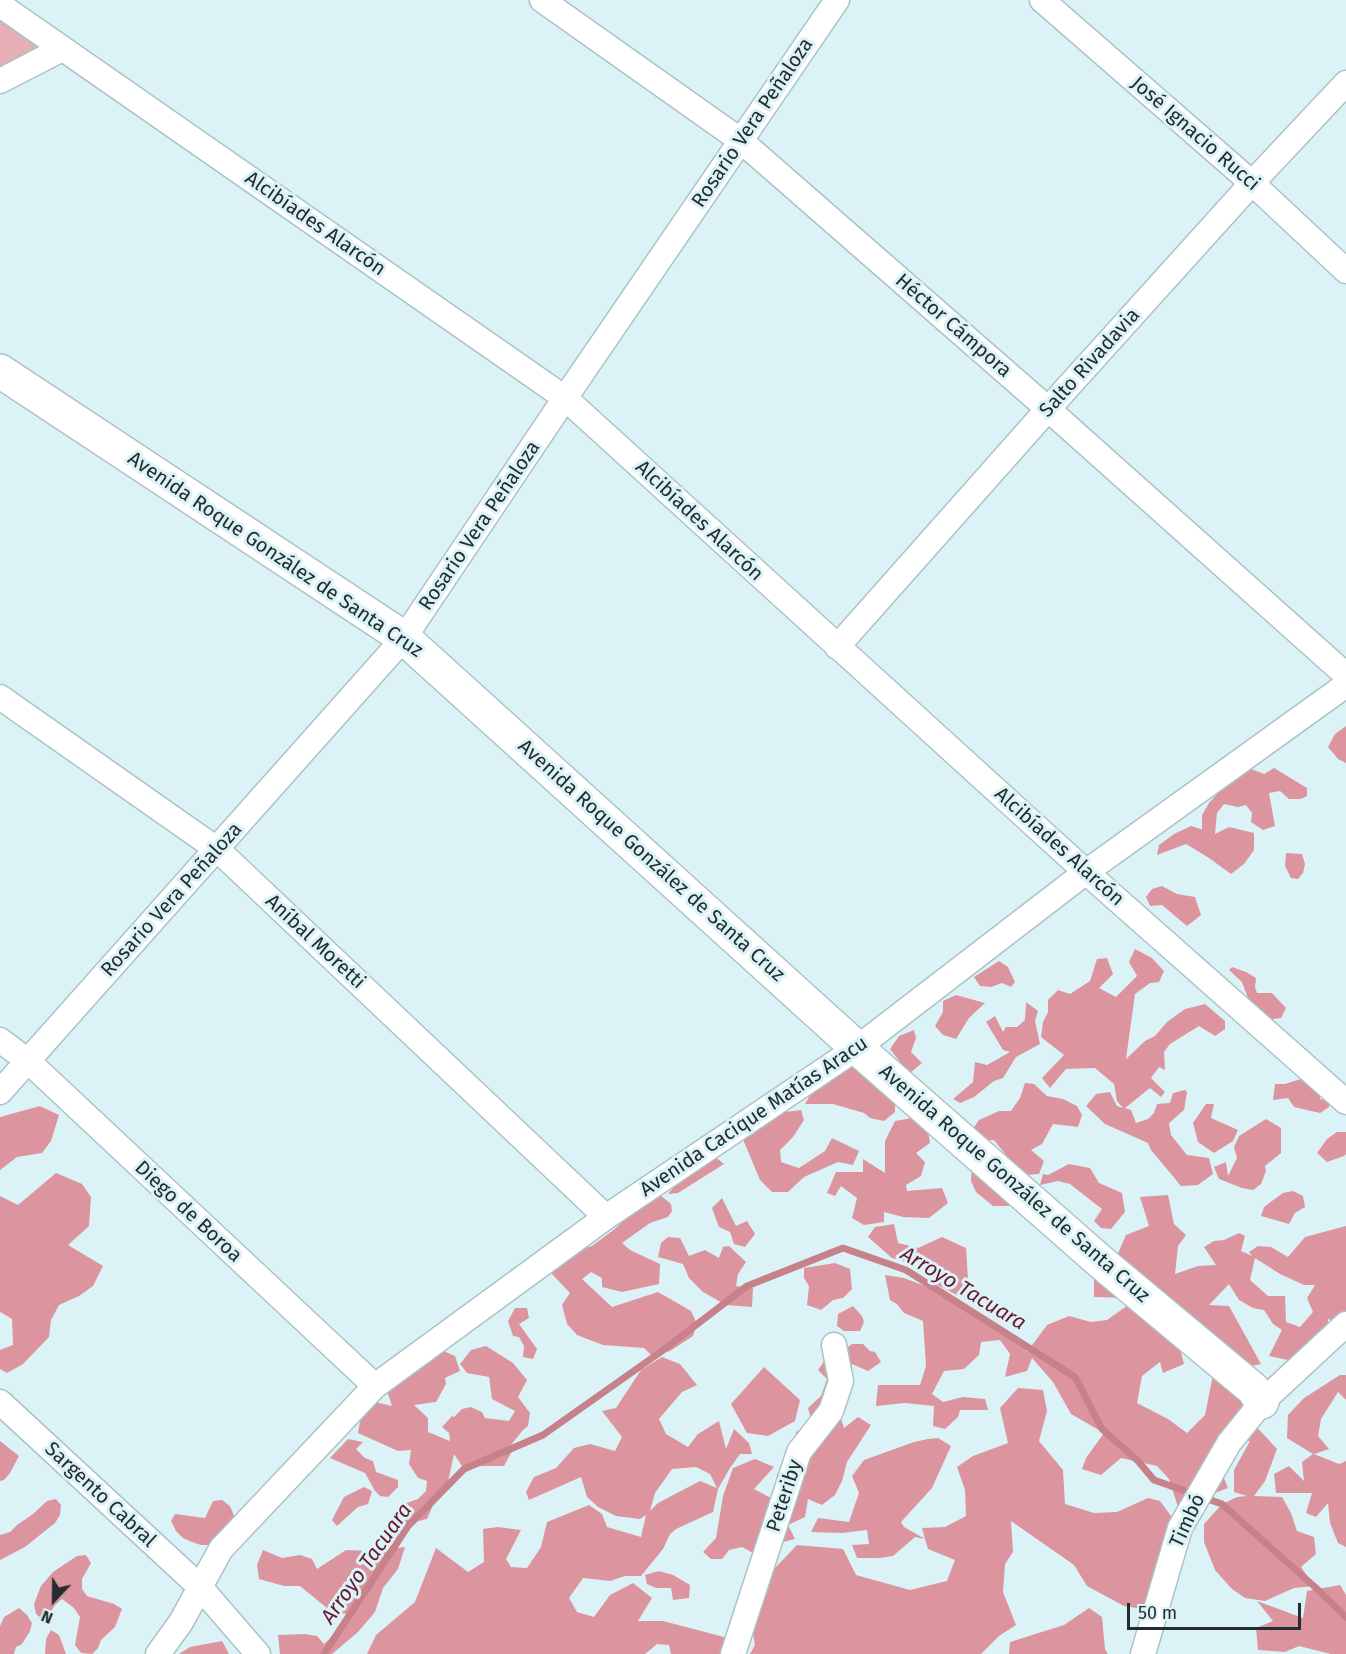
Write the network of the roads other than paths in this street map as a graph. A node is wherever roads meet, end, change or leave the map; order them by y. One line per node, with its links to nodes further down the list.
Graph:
1 (542, 0): 8 (street, Héctor Cámpora)
2 (837, 0): 8 (street, Rosario Vera Peñaloza)
3 (1042, 0): 9 (street, José Ignacio Rucci)
4 (0, 5): 5 (street, Alcibíades Alarcón)
5 (62, 49): 6 (street); 12 (street, Alcibíades Alarcón)
6 (0, 81)
7 (1346, 83): 9 (street, Salto Rivadavia)
8 (740, 140): 12 (street, Rosario Vera Peñaloza); 13 (street, Héctor Cámpora)
9 (1252, 183): 10 (street, José Ignacio Rucci); 13 (street, Salto Rivadavia)
10 (1346, 271)
11 (0, 371): 14 (main road, Avenida Roque González de Santa Cruz)
12 (565, 398): 14 (street, Rosario Vera Peñaloza); 15 (street, Alcibíades Alarcón)
13 (1048, 409): 15 (street, Salto Rivadavia); 16 (street, Héctor Cámpora)
14 (404, 638): 19 (street, Rosario Vera Peñaloza); 22 (main road, Avenida Roque González de Santa Cruz)
15 (837, 647): 20 (street, Alcibíades Alarcón)
16 (1346, 675)
17 (1346, 685): 20 (street, Avenida Cacique Matías Aracu)
18 (0, 696): 19 (street, Aníbal Moretti)
19 (218, 850): 23 (street, Rosario Vera Peñaloza); 26 (street, Aníbal Moretti)
20 (1086, 872): 22 (street, Avenida Cacique Matías Aracu); 25 (street, Alcibíades Alarcón)
21 (0, 1040): 23 (street, Diego de Boroa)
22 (857, 1048): 26 (street, Avenida Cacique Matías Aracu); 31 (main road, Avenida Roque González de Santa Cruz)
23 (28, 1061): 24 (street, Rosario Vera Peñaloza); 29 (street, Diego de Boroa)
24 (0, 1092)
25 (1346, 1102)
26 (606, 1217): 29 (street, Avenida Cacique Matías Aracu)
27 (1346, 1324): 31 (street, Timbó)
28 (834, 1344): 35 (street, Peteriby)
29 (375, 1386): 32 (street, Avenida Cacique Matías Aracu)
30 (0, 1402): 32 (street, Sargento Cabral)
31 (1262, 1402): 36 (street, Timbó)
32 (200, 1587): 33 (street, Avenida Cacique Matías Aracu); 34 (street, Sargento Cabral)
33 (158, 1654)
34 (258, 1654)
35 (733, 1654)
36 (1143, 1654)

